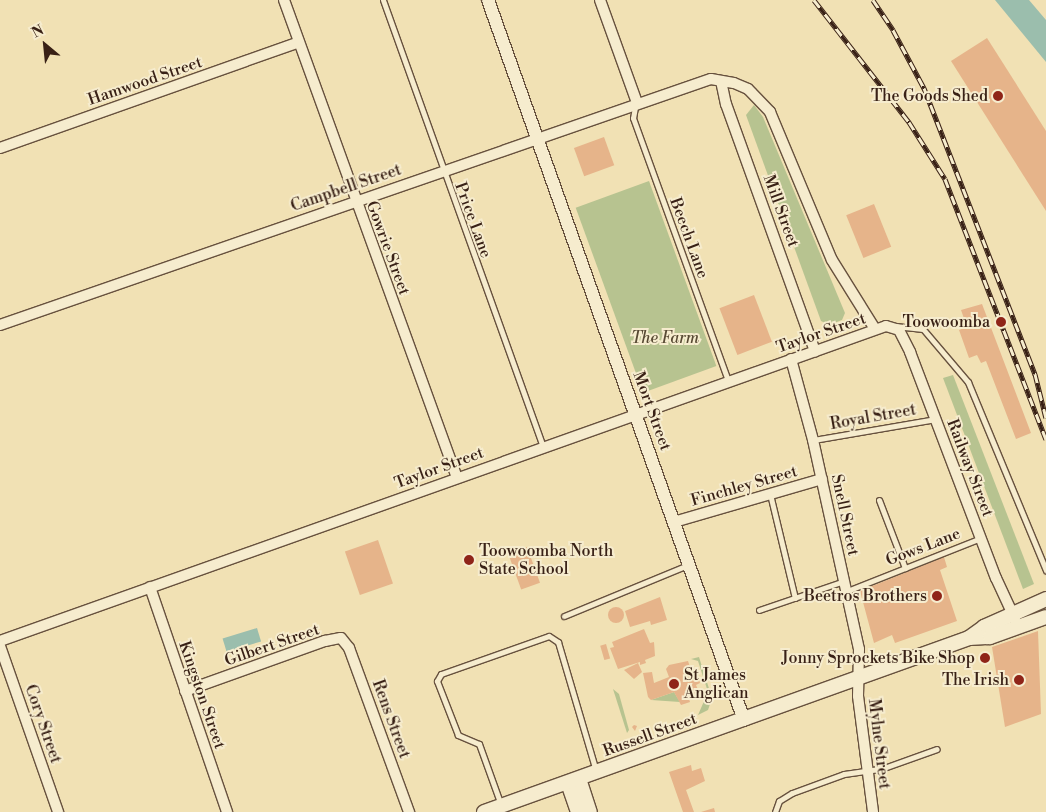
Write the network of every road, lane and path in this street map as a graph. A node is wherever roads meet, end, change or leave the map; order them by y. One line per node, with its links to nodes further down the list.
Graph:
1 (284, 0): 5 (street, Gowrie Street)
2 (382, 0): 10 (lane, Price Lane)
3 (488, 0): 8 (street, Mort Street)
4 (600, 0): 7 (street)
5 (299, 42): 9 (street, Hamwood Street); 11 (street, Gowrie Street)
6 (721, 81): 7 (street, Campbell Street); 14 (street); 15 (street, Mill Street)
7 (636, 103): 8 (street, Campbell Street); 17 (lane, Beech Lane)
8 (536, 138): 10 (street, Campbell Street); 18 (street, Mort Street)
9 (0, 148)
10 (442, 170): 11 (street, Campbell Street); 21 (lane, Price Lane)
11 (355, 201): 12 (street, Campbell Street); 22 (street, Gowrie Street)
12 (0, 324)
13 (889, 326): 14 (street, Taylor Street); 19 (street, Railway Street); 30 (lane)
14 (875, 329): 15 (street, Taylor Street)
15 (815, 350): 16 (street, Taylor Street)
16 (791, 359): 17 (street, Taylor Street); 20 (street, Snell Street)
17 (728, 381): 18 (street, Taylor Street)
18 (636, 414): 21 (street, Taylor Street); 26 (street, Mort Street)
19 (936, 419): 20 (lane, Royal Street); 27 (street, Railway Street)
20 (813, 440): 23 (street, Snell Street)
21 (543, 447): 22 (street, Taylor Street)
22 (457, 478): 32 (street, Taylor Street)
23 (822, 479): 24 (street, Finchley Street); 31 (street, Snell Street)
24 (770, 494): 26 (street, Finchley Street); 33 (lane)
25 (879, 500): 29 (lane)
26 (674, 522): 28 (street, Mort Street)
27 (981, 538): 29 (lane, Gows Lane); 36 (street, Railway Street)
28 (689, 564): 37 (lane); 46 (street, Mort Street)
29 (905, 568): 31 (lane, Gows Lane)
30 (1046, 570)
31 (845, 586): 33 (lane, Gows Lane); 44 (street, Snell Street)
32 (150, 587): 42 (street, Taylor Street); 45 (street, Kingston Street)
33 (795, 598): 35 (lane, Gows Lane)
34 (1046, 599): 36 (main road, Russell Street)
35 (759, 610)
36 (1012, 613): 39 (street, Railway Street); 41 (main road, Russell Street)
37 (564, 616)
38 (1046, 617): 39 (main road, Russell Street)
39 (1020, 626): 41 (main road, Russell Street)
40 (341, 638): 45 (street, Gilbert Street); 54 (street, Rens Street)
41 (969, 638): 44 (main road, Russell Street)
42 (0, 641)
43 (0, 646): 52 (street, Cory Street)
44 (857, 679): 46 (main road, Russell Street); 48 (street, Mylne Street)
45 (185, 692): 53 (street, Kingston Street)
46 (744, 720): 49 (main road, Russell Street)
47 (937, 749): 48 (lane)
48 (868, 769): 58 (lane); 59 (street, Mylne Street)
49 (597, 773): 50 (main road, Russell Street); 51 (lane)
50 (573, 781): 51 (main road, Russell Street); 56 (main road); 57 (main road)
51 (502, 806): 55 (main road, Russell Street)
52 (58, 812)
53 (227, 812)
54 (409, 812)
55 (484, 812)
56 (578, 812)
57 (590, 812)
58 (775, 812)
59 (873, 812)

